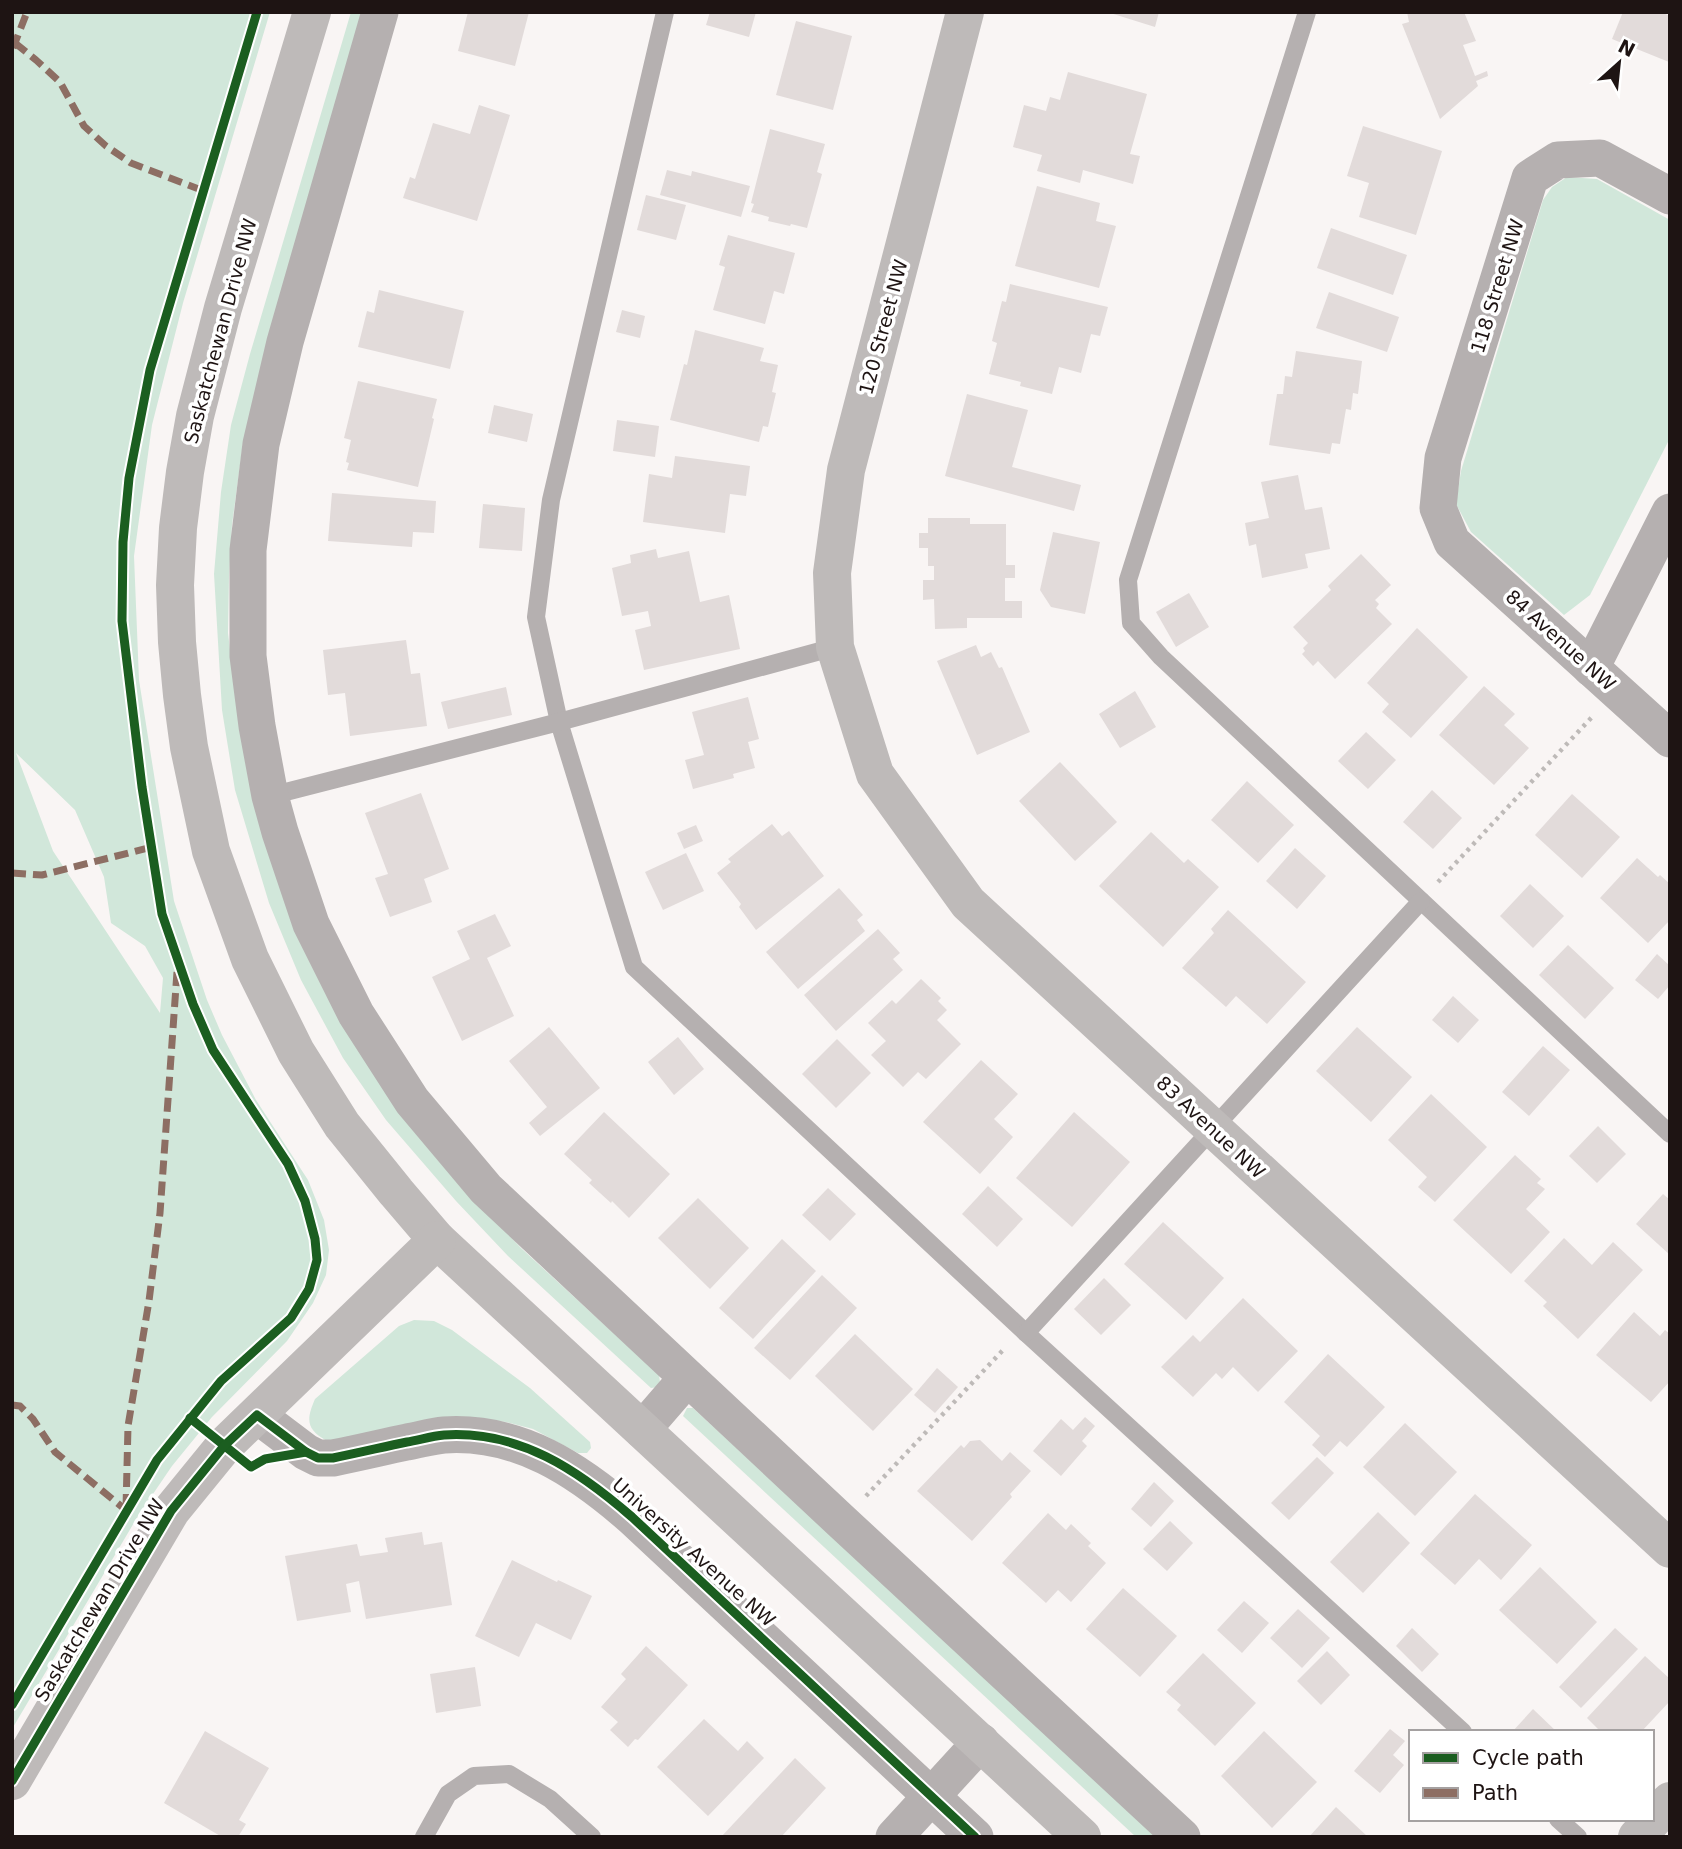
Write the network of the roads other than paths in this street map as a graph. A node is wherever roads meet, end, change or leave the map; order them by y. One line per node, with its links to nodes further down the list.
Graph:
1 (312, 12): 17 (street, Saskatchewan Drive NW)
2 (380, 12): 13 (street)
3 (665, 12): 11 (lane)
4 (965, 12): 9 (street, 120 Street NW)
5 (1307, 12): 14 (lane)
6 (1670, 196): 8 (street, 118 Street NW)
7 (1670, 512): 10 (street)
8 (1452, 542): 10 (street, 84 Avenue NW)
9 (835, 647): 11 (lane); 15 (street, 83 Avenue NW)
10 (1591, 668): 12 (street, 84 Avenue NW)
11 (559, 722): 13 (lane); 18 (lane)
12 (1670, 738)
13 (270, 796): 19 (street)
14 (1421, 901): 15 (lane); 16 (lane)
15 (1213, 1128): 18 (lane); 22 (street, 83 Avenue NW)
16 (1670, 1134)
17 (438, 1240): 20 (street, Saskatchewan Drive NW); 21 (street)
18 (1024, 1331): 23 (lane)
19 (687, 1378): 21 (street); 36 (street)
20 (257, 1415): 25 (street, Saskatchewan Drive NW); 26 (street, University Avenue NW)
21 (642, 1430): 24 (street)
22 (1670, 1549)
23 (1460, 1730)
24 (981, 1742): 26 (street); 35 (street)
25 (12, 1780)
26 (932, 1797): 33 (street); 34 (street, University Avenue NW)
27 (1670, 1801): 28 (street)
28 (1654, 1818)
29 (1560, 1821): 37 (lane)
30 (1652, 1821): 38 (street)
31 (424, 1837): 32 (lane)
32 (592, 1837)
33 (894, 1837)
34 (975, 1837)
35 (1082, 1837)
36 (1182, 1837)
37 (1578, 1837)
38 (1637, 1837)

